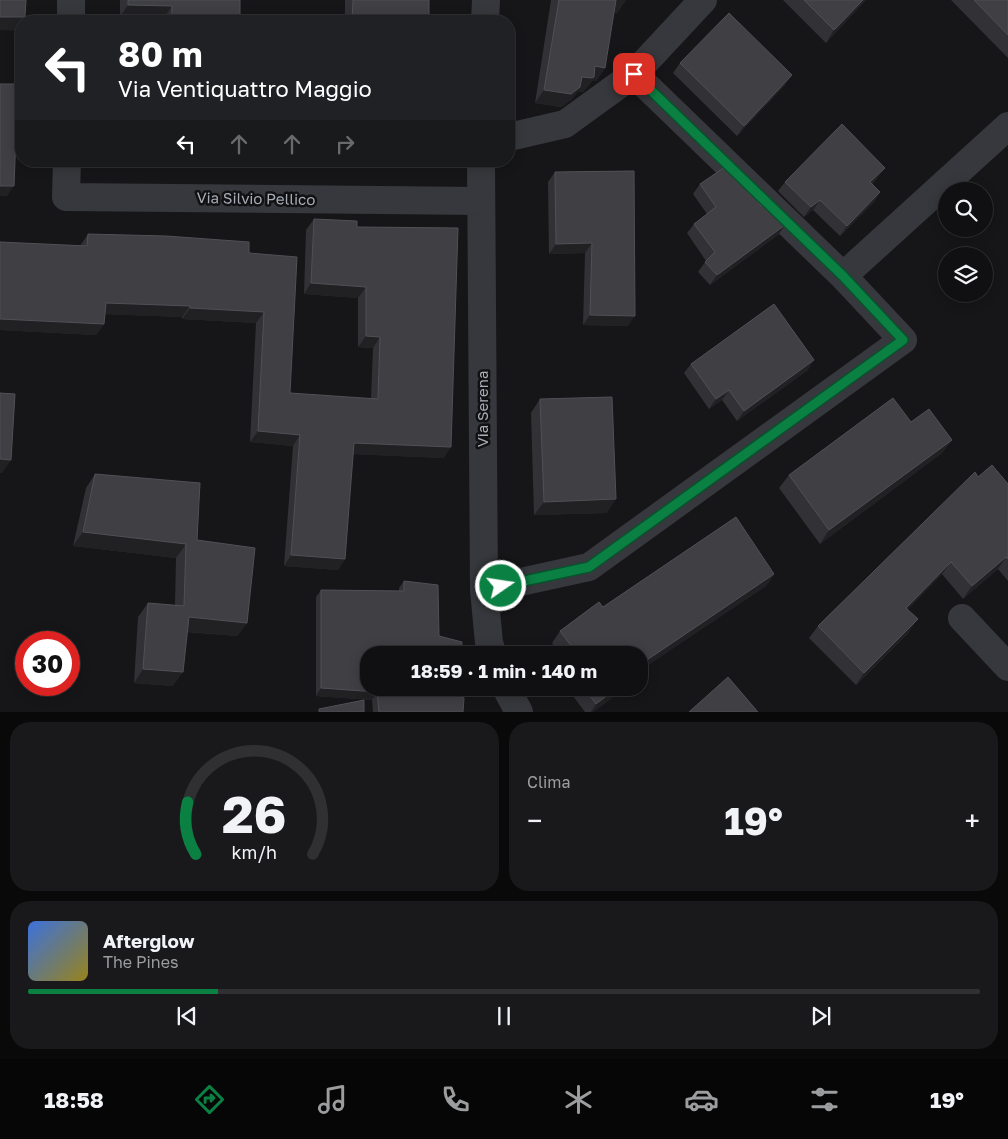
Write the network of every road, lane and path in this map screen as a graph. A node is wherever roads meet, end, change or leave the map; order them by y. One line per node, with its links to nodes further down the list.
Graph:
1 (71, 0): 4 (street)
2 (486, 0): 5 (street)
3 (703, 0): 6 (street)
4 (71, 15)
5 (485, 15)
6 (634, 74): 8 (street); 12 (street)
7 (1008, 126): 12 (street)
8 (515, 136)
9 (67, 167): 11 (street, Via Silvio Pellico)
10 (481, 167): 11 (street, Via Serena)
11 (482, 200): 13 (street, Via Serena)
12 (843, 276): 13 (street)
13 (484, 590): 15 (street, Via Serena)
14 (962, 618): 16 (street)
15 (490, 646)
16 (1008, 667)
17 (510, 696): 18 (street)
18 (519, 712)

